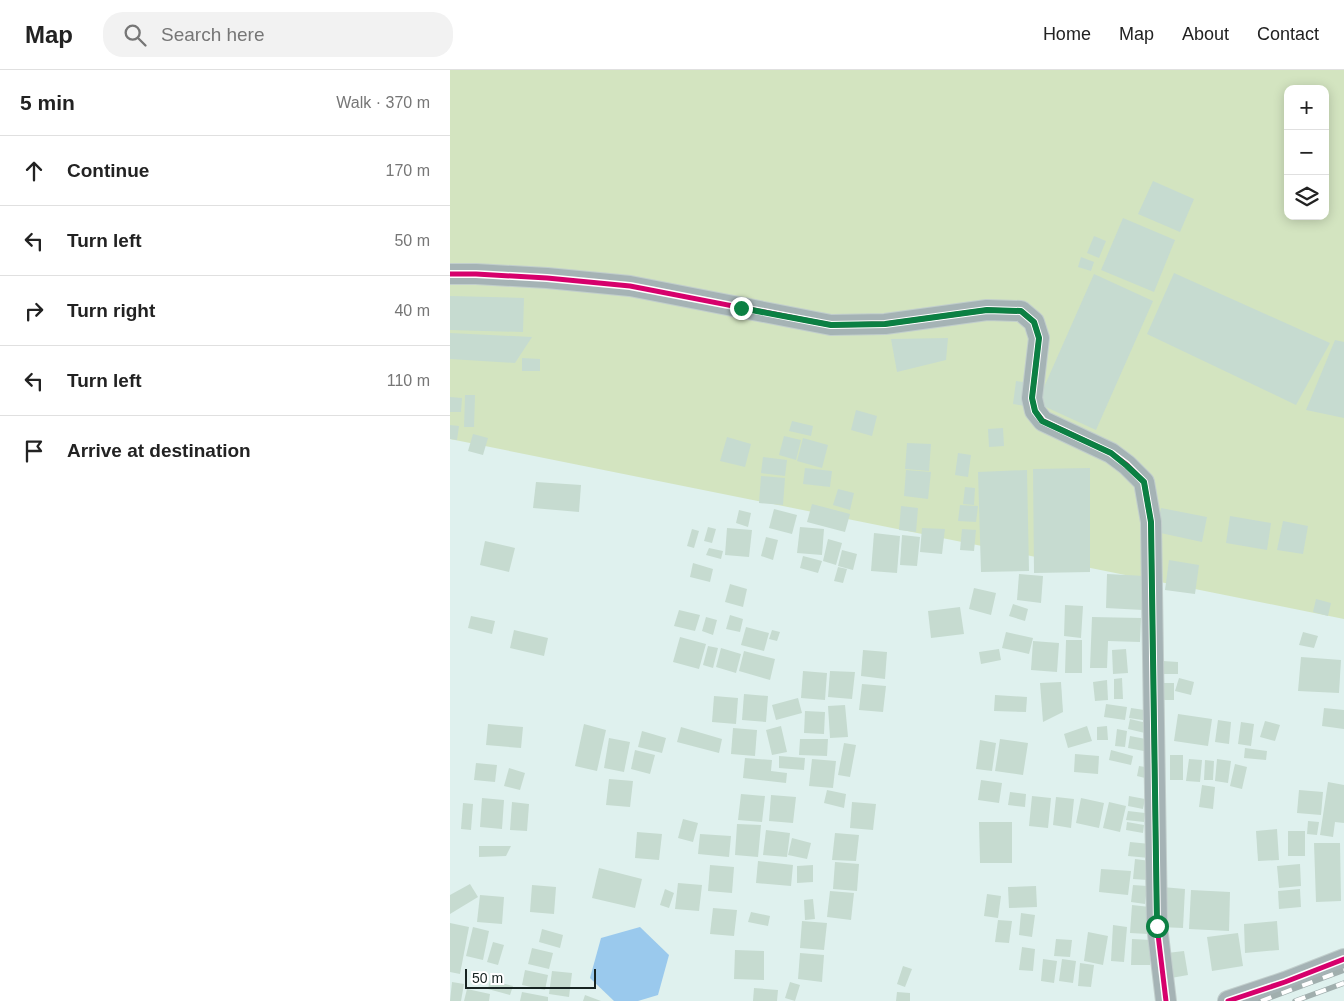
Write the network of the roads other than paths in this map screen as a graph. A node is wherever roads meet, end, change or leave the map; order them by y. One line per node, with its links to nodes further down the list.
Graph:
1 (450, 274): 3 (street)
2 (1344, 959): 4 (street)
3 (1166, 1001)
4 (1228, 1001)

